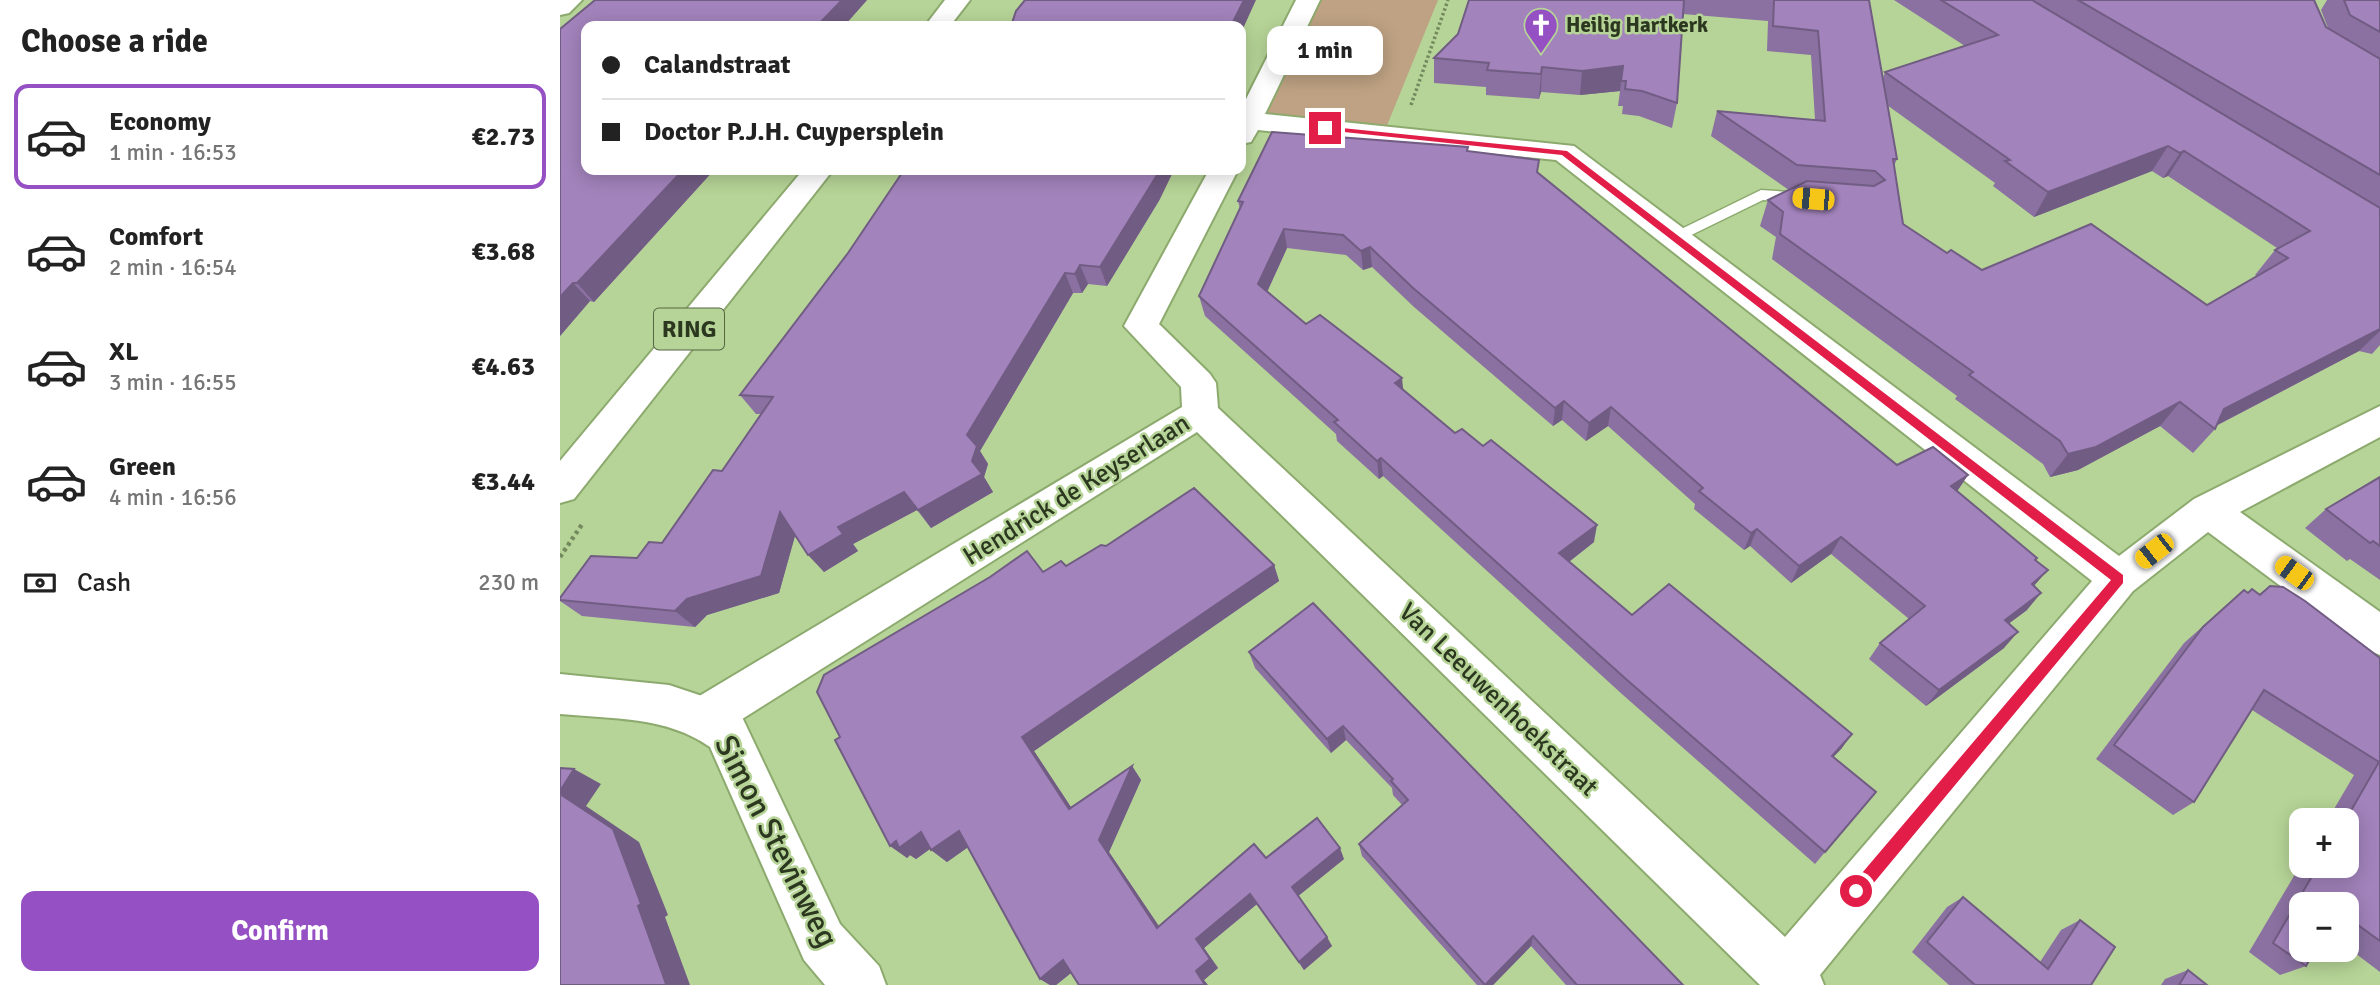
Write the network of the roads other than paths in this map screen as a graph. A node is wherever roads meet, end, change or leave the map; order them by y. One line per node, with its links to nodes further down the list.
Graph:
1 (958, 0): 3 (street)
2 (1308, 0): 4 (street)
3 (941, 21)
4 (1246, 126)
5 (1246, 128): 9 (street)
6 (814, 175): 12 (street, RING)
7 (1220, 175): 10 (street, Hendrick de Keyserlaan)
8 (1826, 201): 9 (lane)
9 (1675, 236): 14 (street)
10 (1200, 414): 17 (street, Hendrick de Keyserlaan); 18 (street, Van Leeuwenhoekstraat)
11 (2380, 420): 13 (street)
12 (560, 488)
13 (2207, 510): 14 (street); 15 (street)
14 (2119, 579): 18 (street)
15 (2380, 636)
16 (560, 694): 17 (street, Simon Stevinweg)
17 (707, 716): 19 (street, Simon Stevinweg)
18 (1792, 980)
19 (860, 985)

